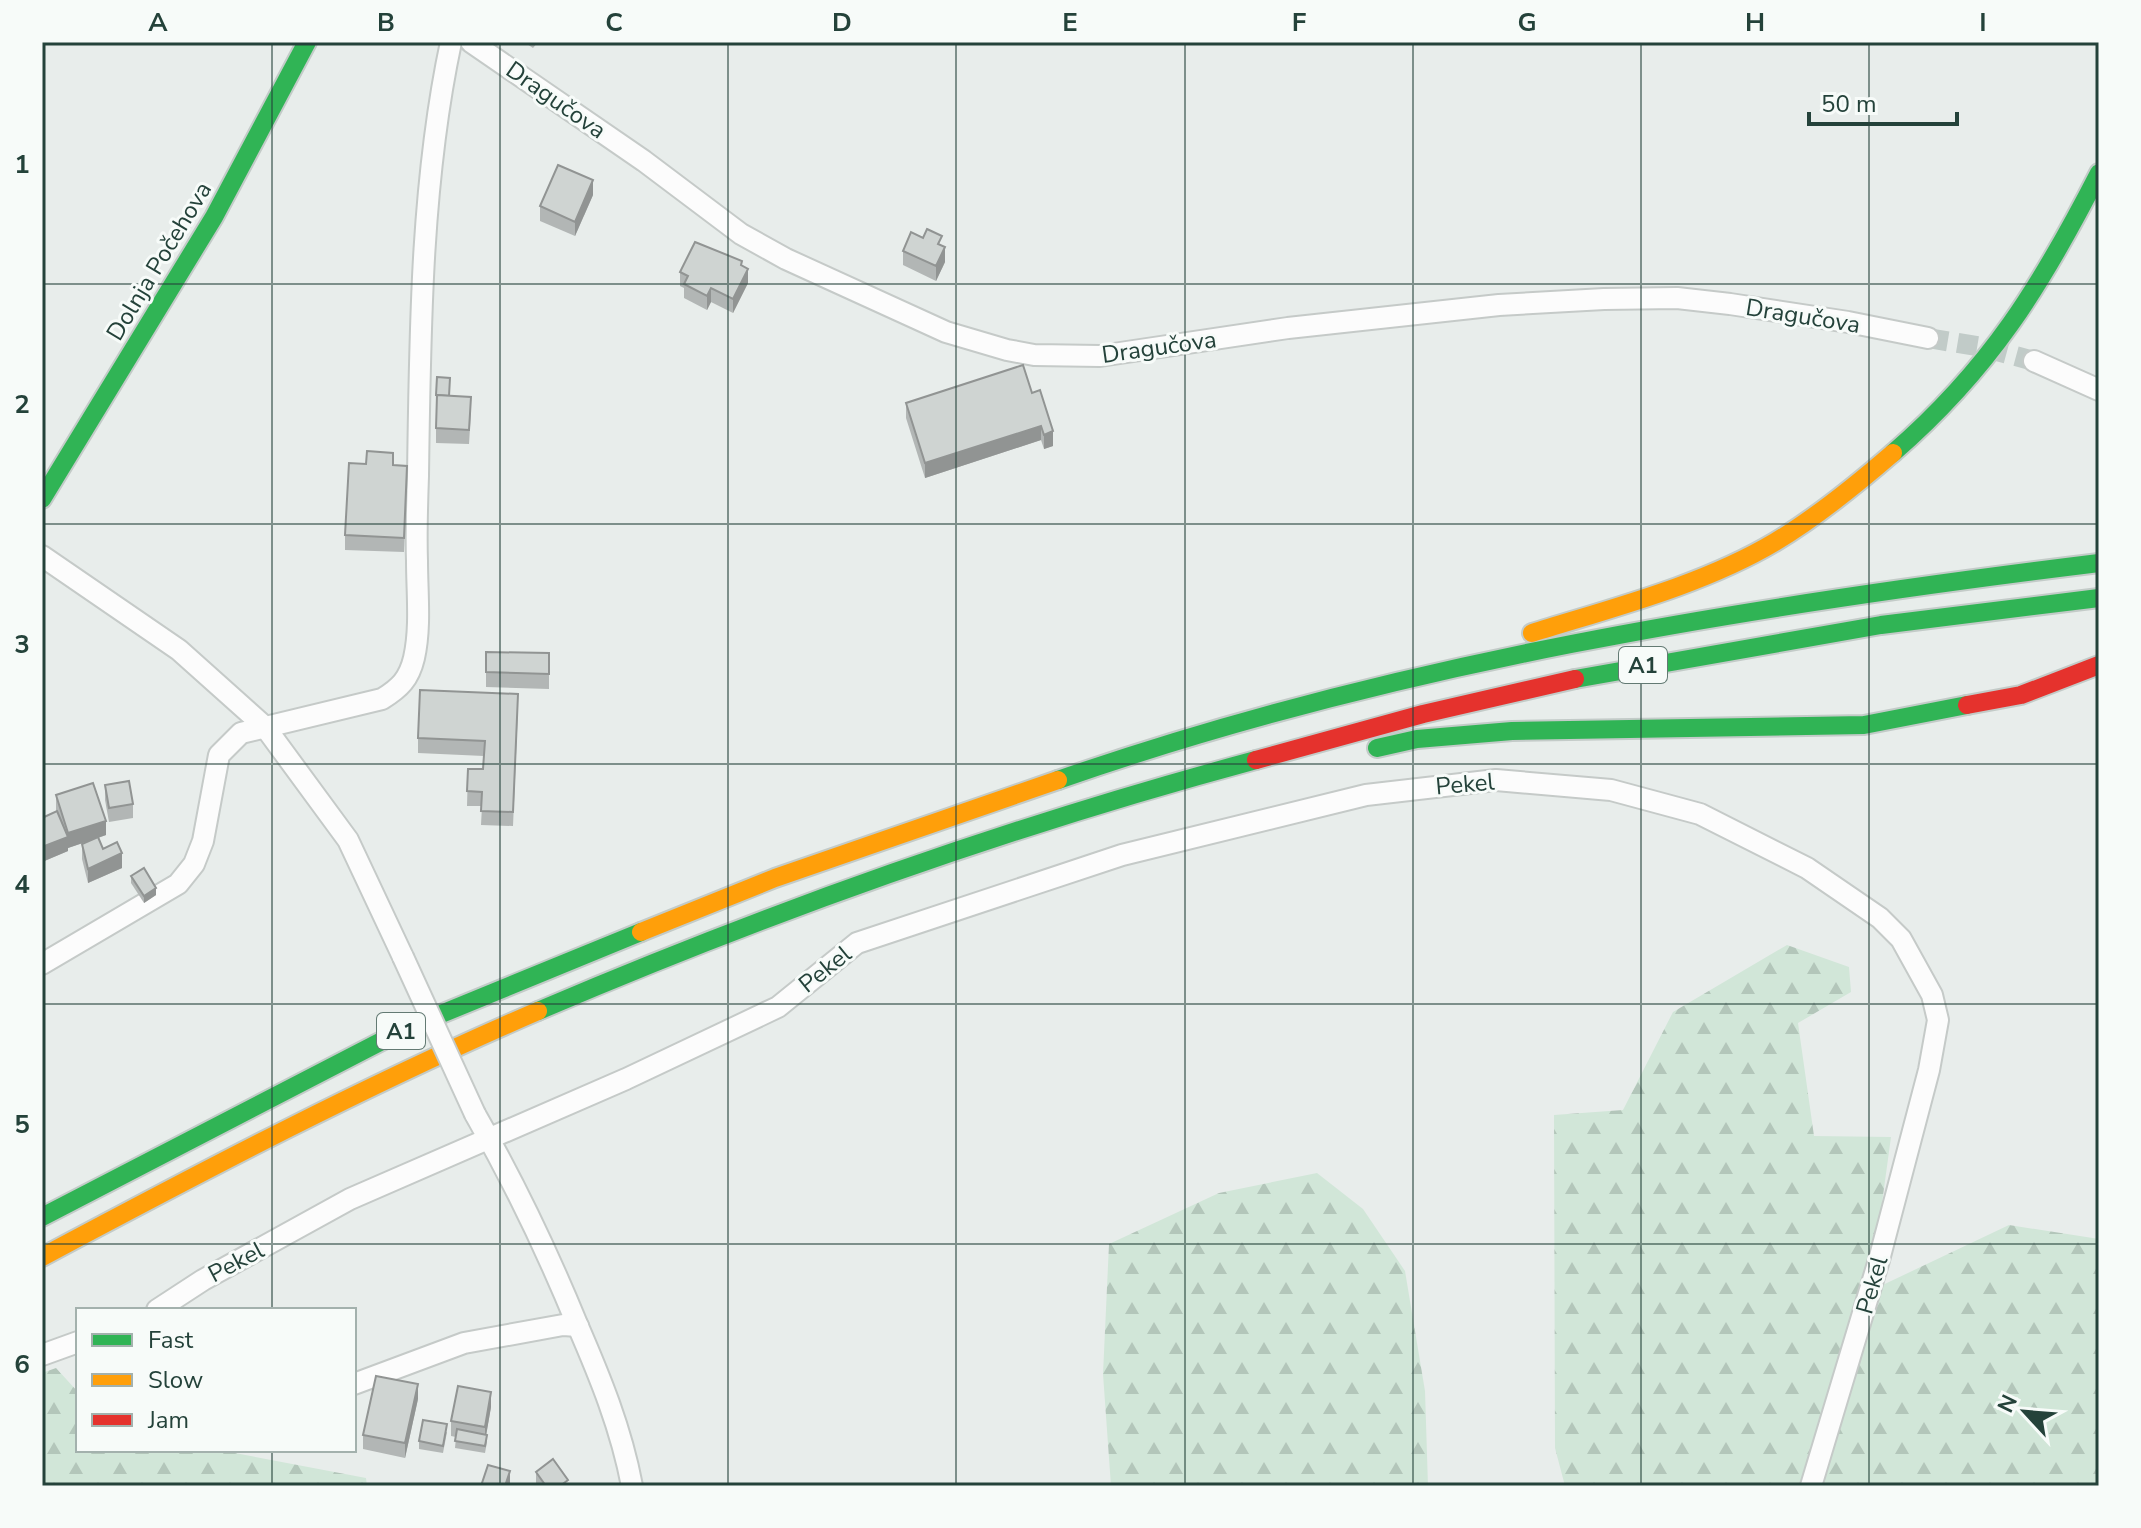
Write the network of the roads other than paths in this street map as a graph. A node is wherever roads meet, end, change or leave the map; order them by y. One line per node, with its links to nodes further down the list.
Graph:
1 (307, 42): 8 (main road, Dolnja Počehova)
2 (451, 42): 14 (street)
3 (471, 42): 5 (street, Dragučova)
4 (2099, 173): 13 (main road)
5 (1928, 338)
6 (2034, 361): 7 (street)
7 (2099, 390)
8 (42, 499)
9 (42, 556): 14 (street)
10 (2099, 563): 13 (main road, A1)
11 (2099, 598): 15 (main road, A1)
12 (2099, 665): 15 (main road)
13 (1332, 698): 18 (main road, A1)
14 (265, 727): 16 (street); 17 (street, bridge)
15 (1227, 765): 19 (main road, A1)
16 (42, 964)
17 (489, 1138): 20 (street, Pekel); 21 (street); 26 (street, Pekel)
18 (42, 1217)
19 (42, 1257)
20 (162, 1308)
21 (578, 1326): 24 (street); 25 (street)
22 (76, 1343): 23 (street)
23 (42, 1355)
24 (356, 1383)
25 (632, 1486)
26 (1811, 1486)

